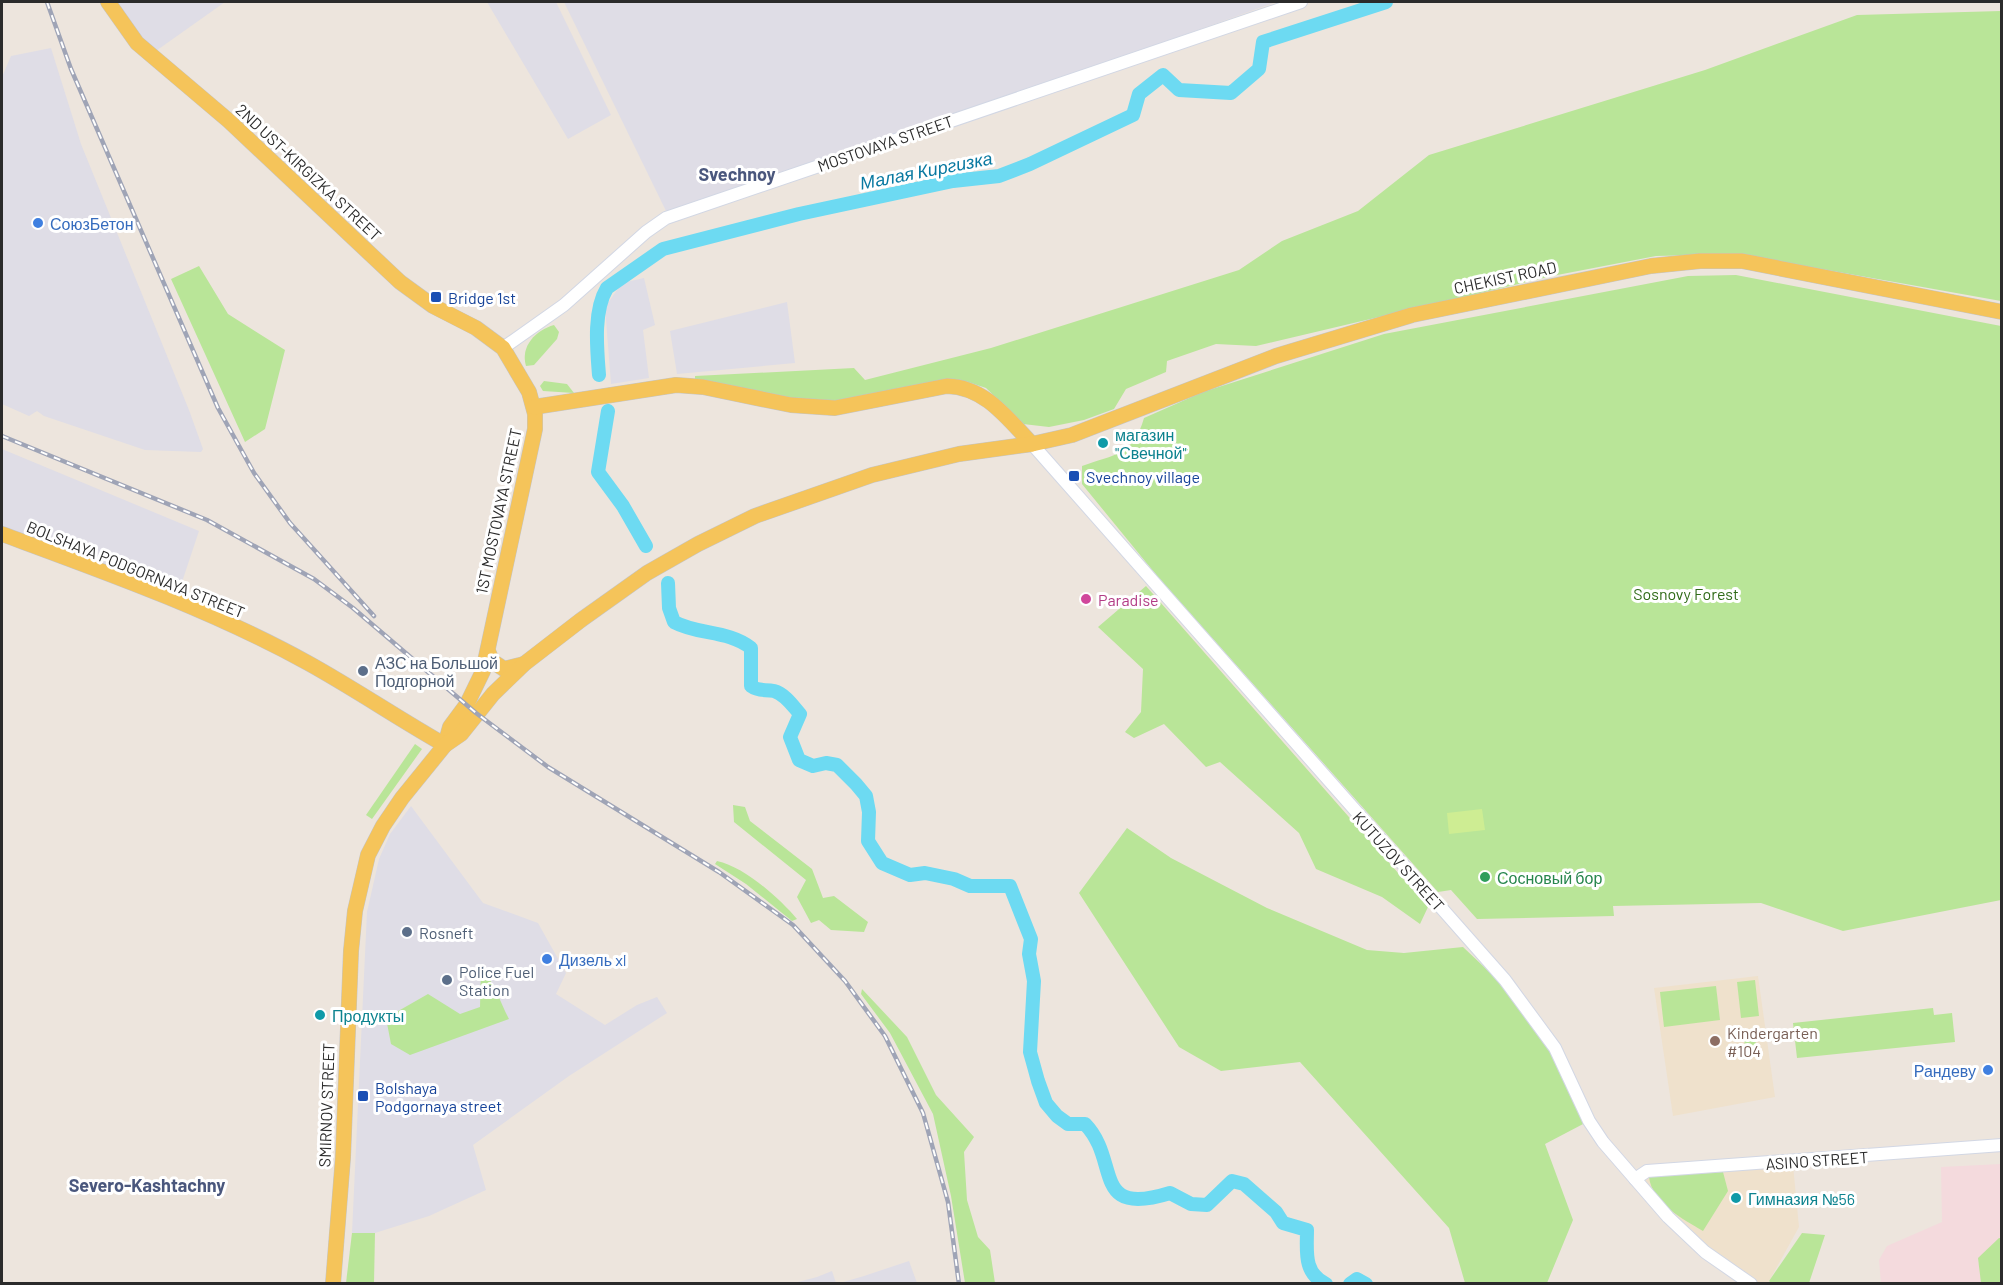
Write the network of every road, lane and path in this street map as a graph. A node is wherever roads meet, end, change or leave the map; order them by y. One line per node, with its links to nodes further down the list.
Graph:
1 (108, 2): 4 (main road, 2ND UST-KIRGIZKA STREET)
2 (1301, 2): 4 (street, MOSTOVAYA STREET)
3 (2001, 312): 6 (main road, CHEKIST ROAD)
4 (503, 348): 5 (main road, 1ST MOSTOVAYA STREET)
5 (534, 407): 6 (main road); 8 (main road, 1ST MOSTOVAYA STREET)
6 (1032, 444): 9 (main road, CHEKIST ROAD); 12 (street, KUTUZOV STREET)
7 (2, 534): 10 (main road, BOLSHAYA PODGORNAYA STREET)
8 (488, 651): 9 (main road); 10 (main road, 1ST MOSTOVAYA STREET)
9 (524, 664): 10 (main road, CHEKIST ROAD)
10 (445, 745): 13 (main road)
11 (2001, 1145): 12 (street, ASINO STREET)
12 (1635, 1179): 14 (street, KUTUZOV STREET)
13 (333, 1284)
14 (1751, 1284)

